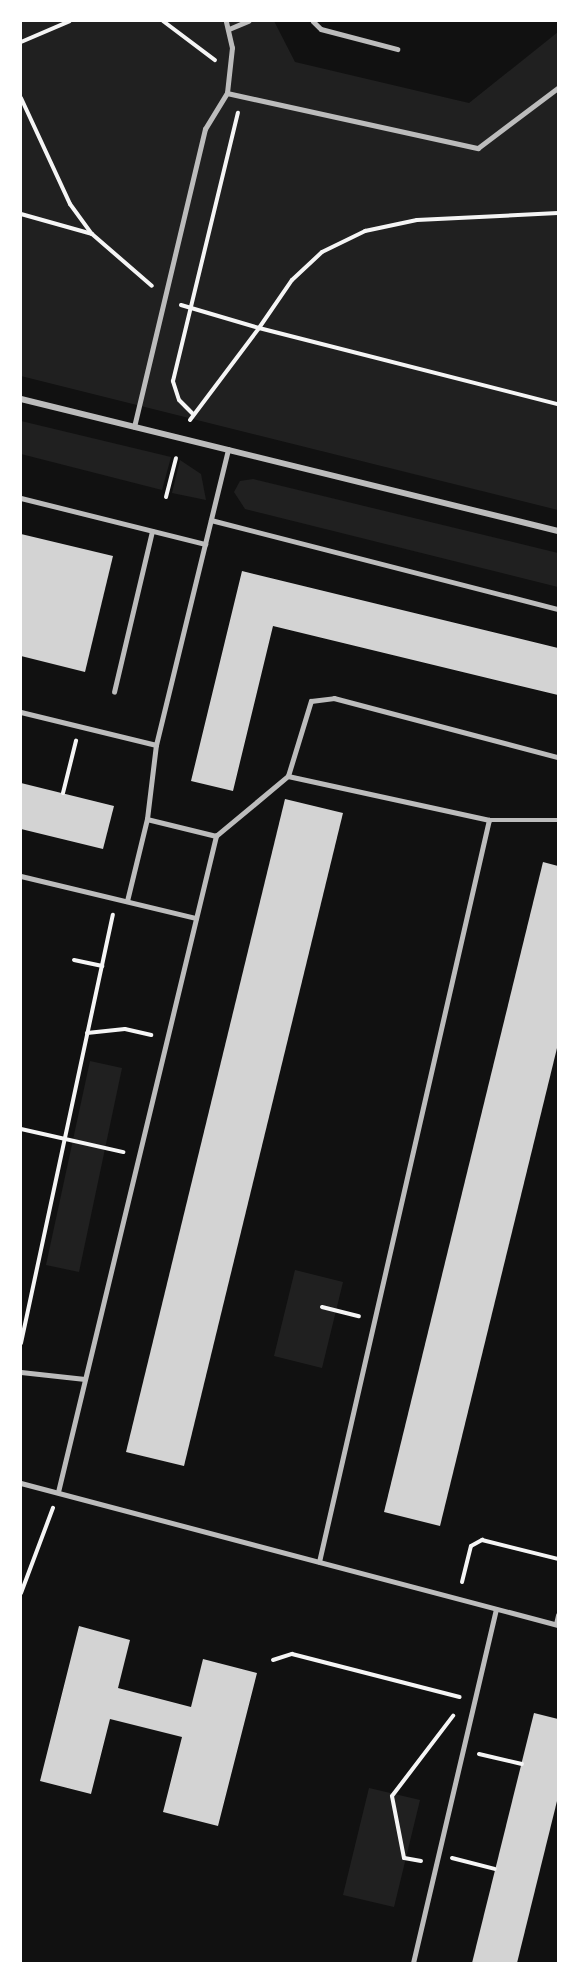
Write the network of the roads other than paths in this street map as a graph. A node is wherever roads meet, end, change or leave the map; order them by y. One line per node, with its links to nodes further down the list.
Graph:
1 (226, 21): 4 (lane)
2 (248, 21): 4 (lane)
3 (313, 21): 5 (lane)
4 (229, 29): 7 (lane)
5 (397, 49)
6 (558, 88): 7 (lane)
7 (227, 93): 9 (lane)
8 (21, 399): 9 (street)
9 (134, 427): 10 (street)
10 (228, 450): 12 (lane); 14 (street)
11 (21, 498): 13 (lane)
12 (211, 520): 15 (lane); 16 (lane)
13 (152, 531): 15 (lane); 17 (lane)
14 (558, 531)
15 (206, 544): 19 (lane)
16 (558, 609)
17 (114, 692)
18 (21, 712): 19 (lane)
19 (156, 745): 22 (lane)
20 (558, 757): 21 (lane)
21 (288, 776): 23 (lane); 25 (lane)
22 (147, 819): 25 (lane); 27 (lane)
23 (489, 820): 24 (lane); 33 (lane)
24 (558, 820)
25 (216, 836): 28 (lane)
26 (21, 876): 27 (lane)
27 (127, 902): 28 (lane)
28 (195, 918): 30 (lane)
29 (21, 1372): 30 (lane)
30 (85, 1379): 32 (lane)
31 (21, 1483): 32 (lane)
32 (58, 1492): 33 (lane)
33 (319, 1562): 34 (lane)
34 (496, 1610): 36 (lane); 37 (lane)
35 (558, 1615): 36 (lane)
36 (557, 1625)
37 (413, 1963)

